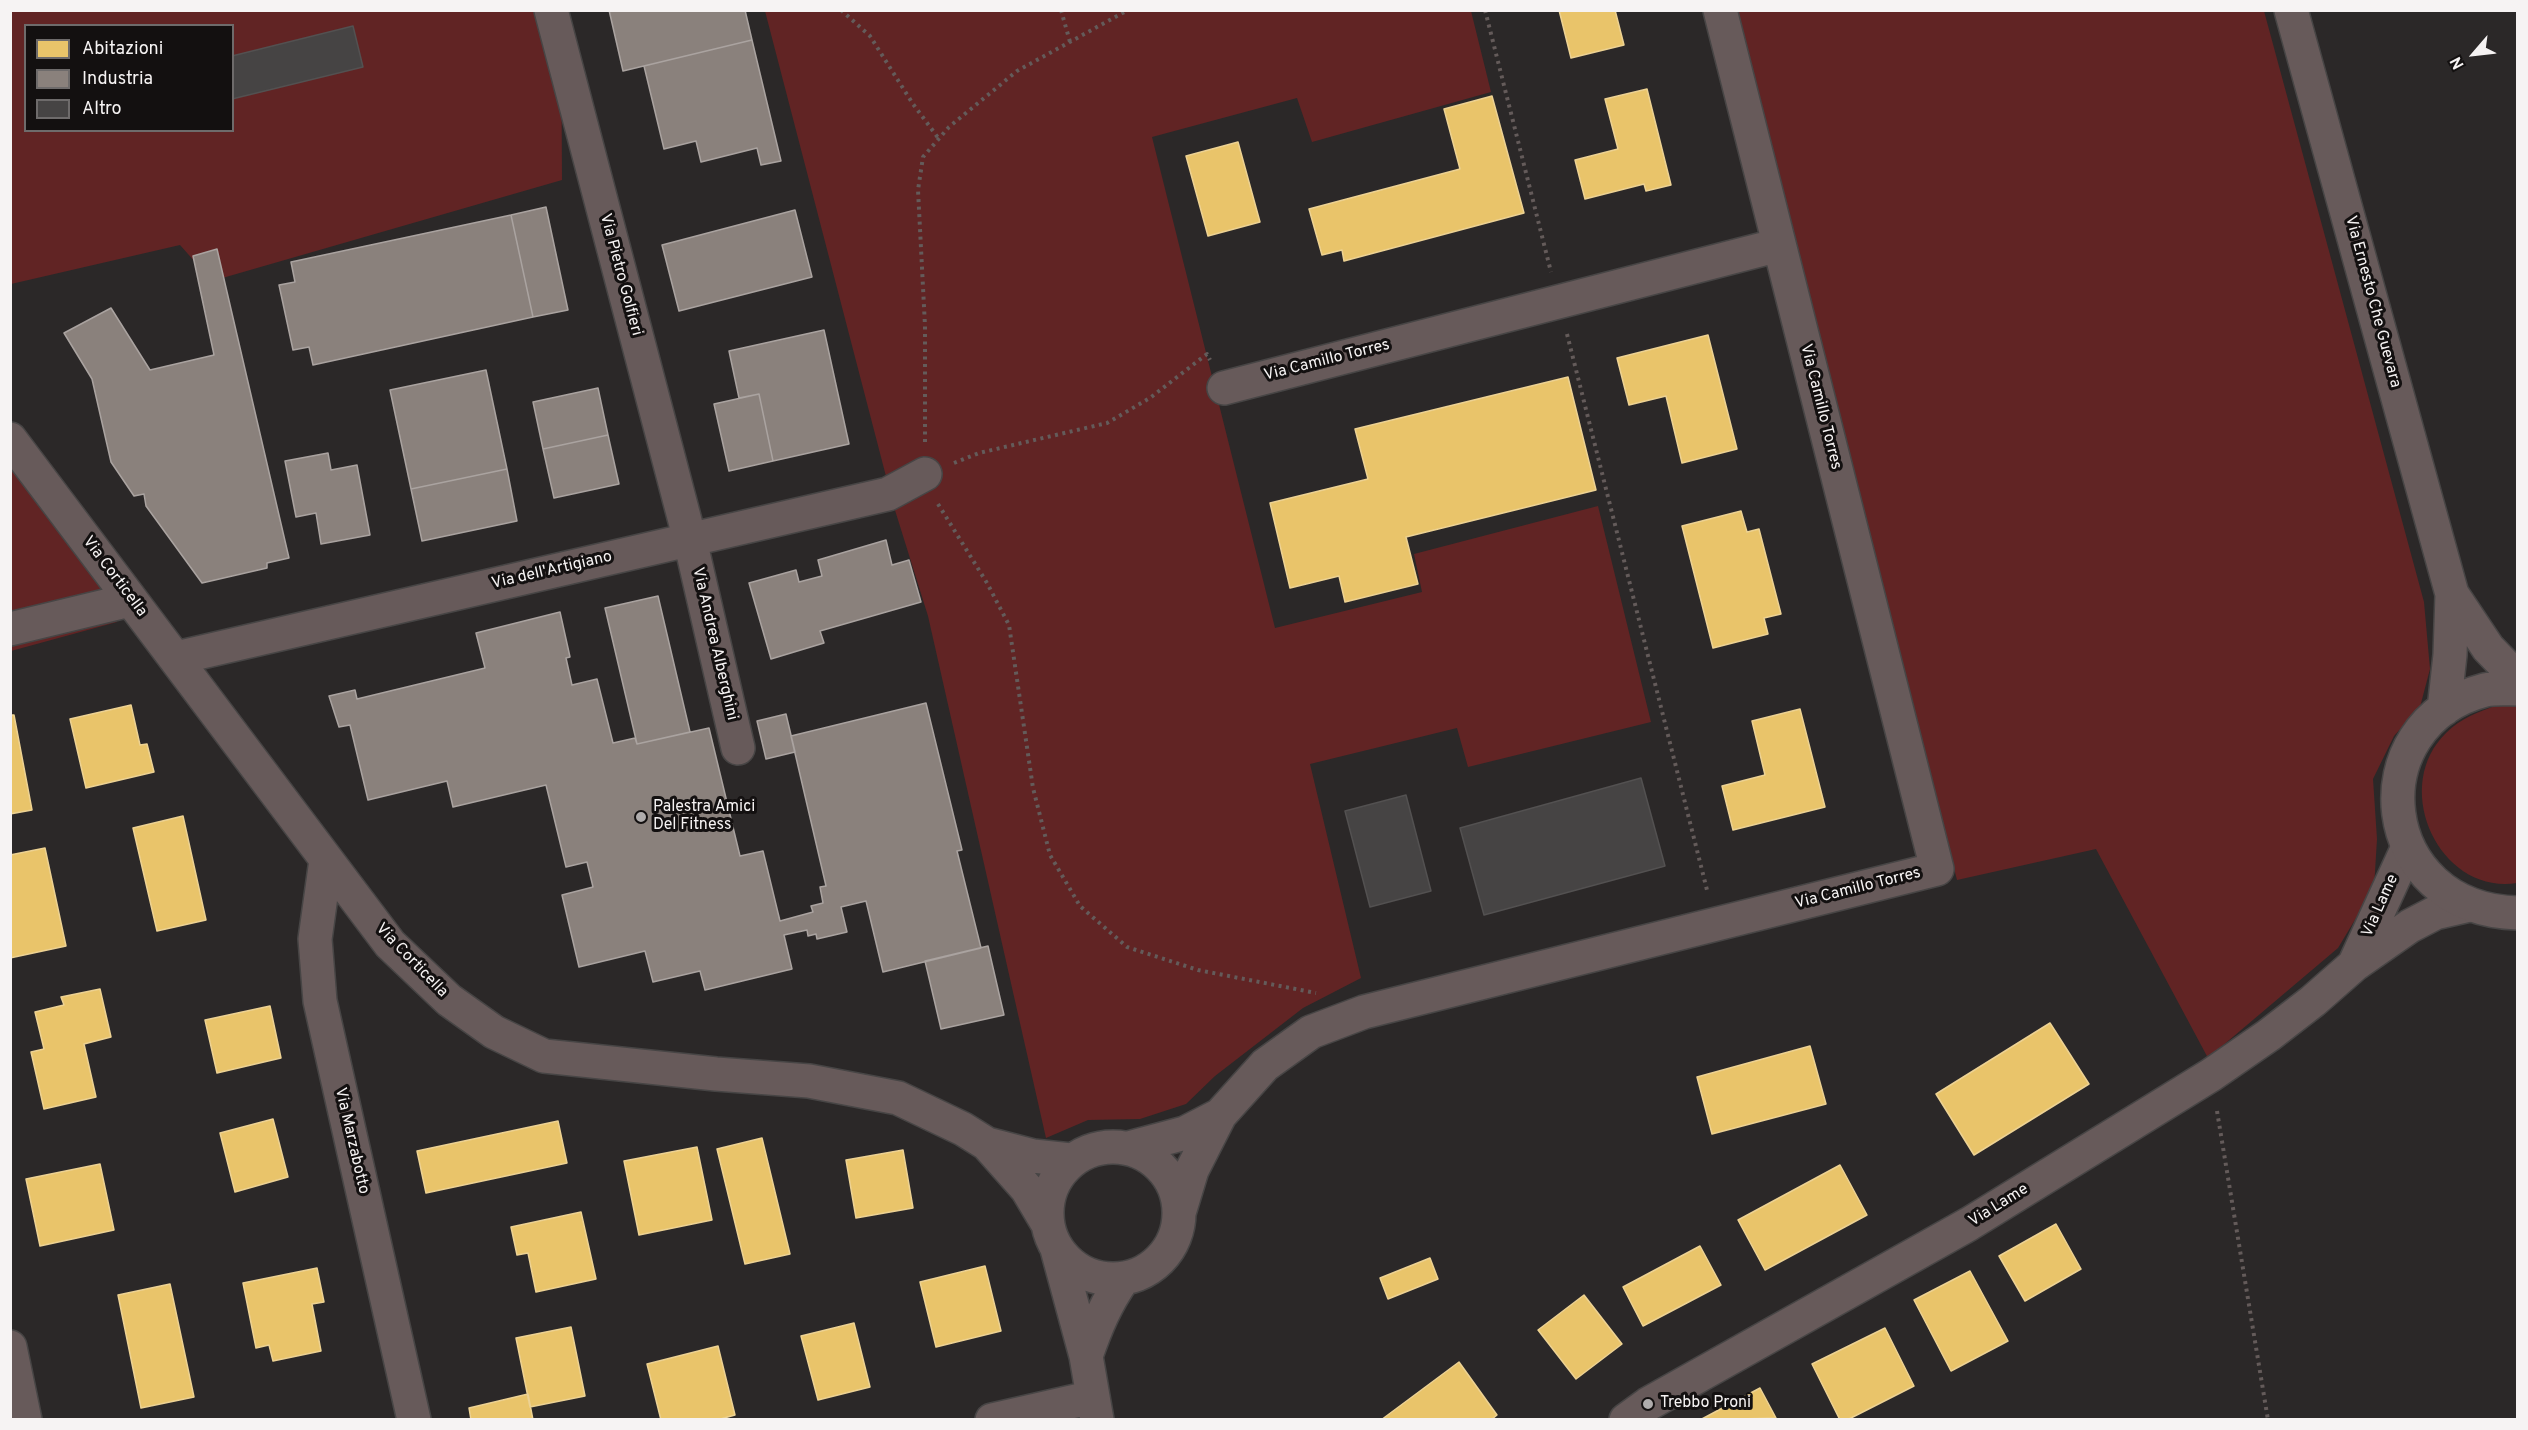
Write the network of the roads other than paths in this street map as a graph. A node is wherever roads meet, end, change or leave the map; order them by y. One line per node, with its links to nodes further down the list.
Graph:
1 (551, 10): 8 (street, Via Pietro Golfieri)
2 (1720, 10): 4 (street, Via Camillo Torres)
3 (2291, 10): 9 (street, Via Ernesto Che Guevara)
4 (1779, 245): 5 (street, Via Camillo Torres); 22 (street, Via Camillo Torres)
5 (1224, 388)
6 (10, 439): 10 (street, Via Corticella)
7 (925, 474): 8 (street, Via dell'Artigiano)
8 (690, 540): 12 (street, Via dell'Artigiano); 16 (street, Via Andrea Alberghini)
9 (2452, 594): 13 (street, Via Ernesto Che Guevara); 15 (street, Via Ernesto Che Guevara)
10 (130, 600): 11 (street); 12 (street, Via Corticella)
11 (10, 629)
12 (176, 658): 18 (street, Via Corticella)
13 (2517, 679)
14 (2517, 689): 15 (street)
15 (2444, 709): 17 (street)
16 (738, 748)
17 (2408, 847): 19 (street); 21 (street, Via Lame)
18 (326, 860): 23 (street, Via Corticella); 33 (street, Via Marzabotto)
19 (2470, 905): 20 (street); 21 (street, Via Lame)
20 (2517, 913)
21 (2354, 965): 35 (street, Via Lame)
22 (1220, 1115): 24 (street, Via Camillo Torres); 26 (street, Via Camillo Torres)
23 (987, 1144): 25 (street, Via Corticella); 27 (street, Via Corticella)
24 (1129, 1148): 25 (street, Via Corticella); 26 (street, Via Corticella)
25 (1071, 1160): 27 (street, Via Corticella)
26 (1179, 1213): 28 (street, Via Corticella)
27 (1051, 1235): 28 (street, Via Corticella); 30 (street, Via Corticella)
28 (1124, 1279): 30 (street, Via Corticella)
29 (10, 1347): 32 (street)
30 (1086, 1356): 31 (street, Via Corticella)
31 (1095, 1408): 34 (street)
32 (26, 1419)
33 (414, 1419)
34 (992, 1419)
35 (1626, 1419)

